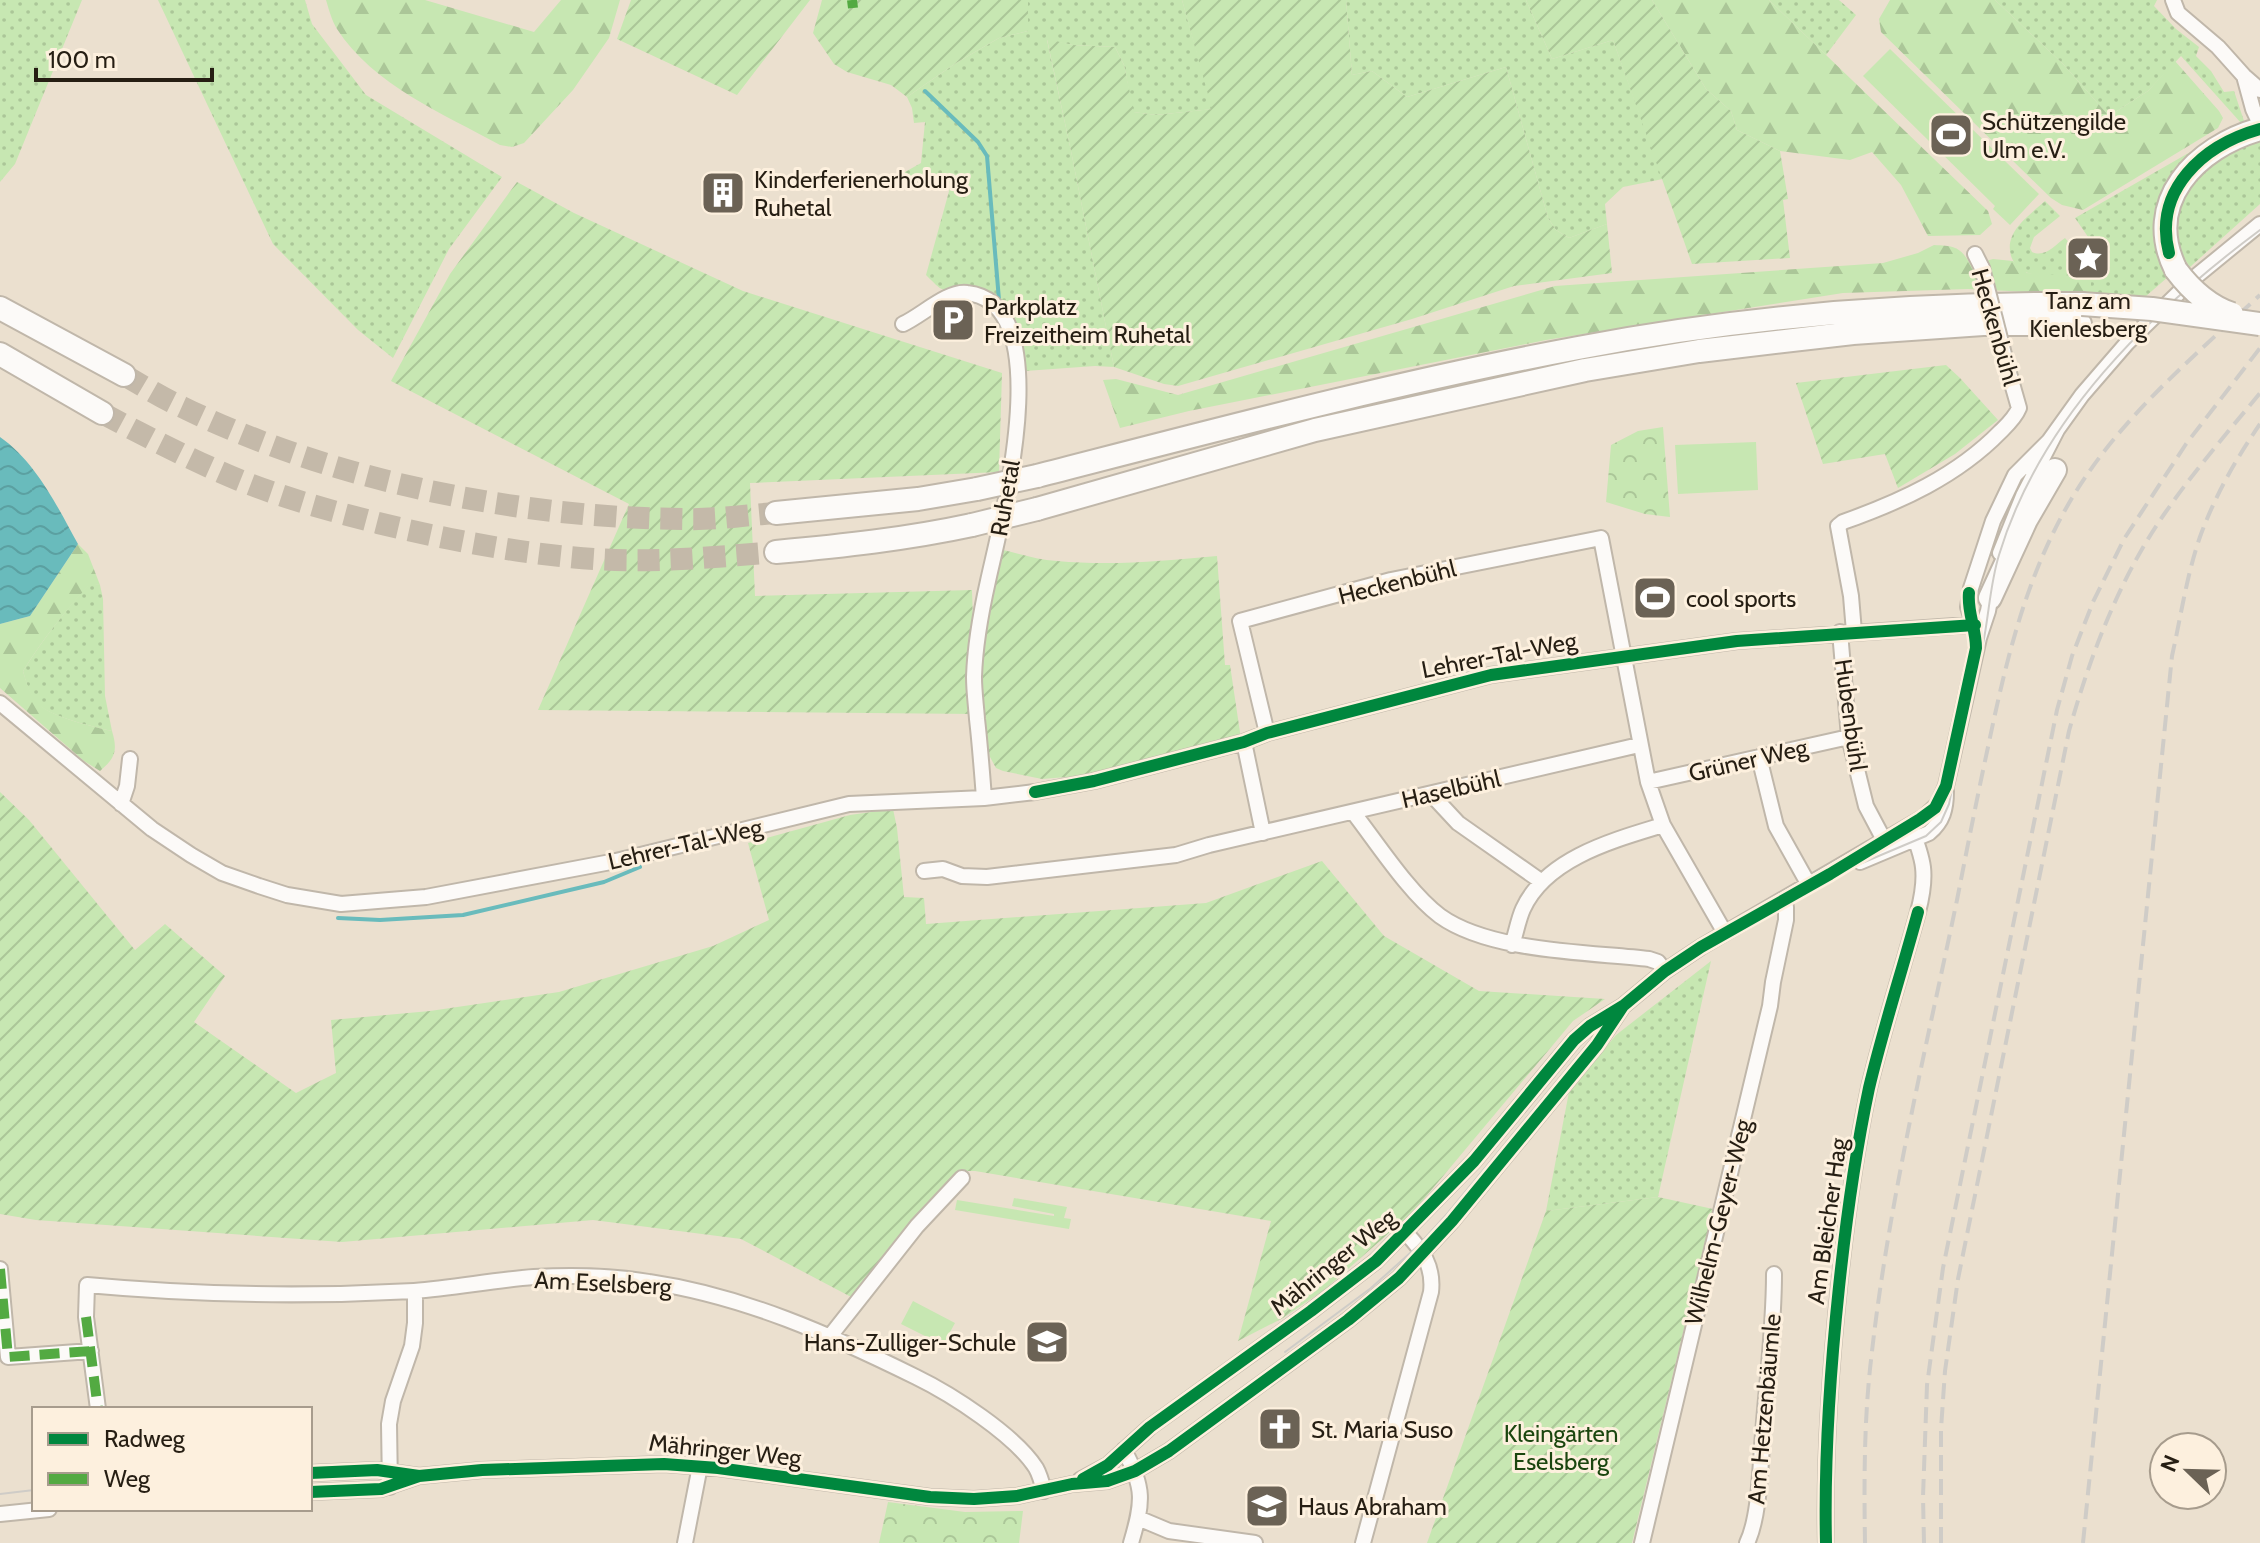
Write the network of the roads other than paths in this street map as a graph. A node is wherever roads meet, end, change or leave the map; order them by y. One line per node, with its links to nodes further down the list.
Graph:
1 (2173, 0): 2 (street)
2 (2244, 76): 3 (street); 4 (street)
3 (2260, 90)
4 (2260, 126): 9 (highway, bridge)
5 (2260, 224): 15 (street)
6 (1975, 254): 11 (street, Heckenbühl, bridge)
7 (0, 308): 13 (highway)
8 (2081, 314): 9 (highway, bridge); 11 (highway); 17 (highway, bridge)
9 (2260, 323)
10 (903, 324): 33 (street, Ruhetal)
11 (1996, 324): 18 (highway, bridge); 21 (street, Heckenbühl, bridge)
12 (0, 354): 14 (highway)
13 (124, 375)
14 (102, 413)
15 (2057, 430): 19 (street); 20 (street)
16 (2055, 470): 19 (highway)
17 (776, 513)
18 (776, 552)
19 (1990, 598): 20 (street)
20 (1979, 624): 21 (street, Lehrer-Tal-Weg); 31 (street)
21 (1847, 632): 22 (street, Lehrer-Tal-Weg); 25 (street, Hubenbühl)
22 (1623, 655): 24 (street, Lehrer-Tal-Weg); 24 (street, Heckenbühl); 27 (street)
23 (0, 703): 34 (street, Lehrer-Tal-Weg)
24 (1267, 733): 26 (street, Lehrer-Tal-Weg)
25 (1849, 737): 28 (street, Grüner Weg); 39 (street, Hubenbühl)
26 (1244, 742): 33 (street, Lehrer-Tal-Weg); 38 (street)
27 (1639, 745): 30 (street); 32 (street, Haselbühl)
28 (1759, 757): 30 (street, Grüner Weg); 44 (street)
29 (130, 759): 34 (street)
30 (1648, 782): 36 (street)
31 (1946, 786): 37 (street); 40 (street)
32 (1431, 794): 35 (street, Haselbühl); 43 (street)
33 (984, 798): 34 (street, Lehrer-Tal-Weg)
34 (121, 804)
35 (1353, 812): 38 (street, Haselbühl); 47 (street)
36 (1663, 825): 43 (street); 46 (street)
37 (1910, 825): 39 (street, Mähringer Weg); 40 (street, Am Bleicher Hag)
38 (1263, 833): 41 (street, Haselbühl)
39 (1884, 840): 42 (street, Mähringer Weg)
40 (1916, 840): 42 (street, Mähringer Weg); 78 (street, Am Bleicher Hag)
41 (924, 871)
42 (1830, 874): 44 (street, Mähringer Weg)
43 (1542, 882): 47 (street)
44 (1809, 885): 45 (street, Mähringer Weg)
45 (1782, 901): 46 (street, Mähringer Weg); 76 (street, Wilhelm-Geyer-Weg)
46 (1725, 933): 48 (street, Mähringer Weg)
47 (1512, 945): 48 (street)
48 (1665, 971): 49 (street, Mähringer Weg)
49 (1623, 1006): 51 (street, Mähringer Weg); 52 (street, Mähringer Weg)
50 (962, 1178): 56 (street)
51 (1406, 1233): 52 (street); 59 (street, Mähringer Weg)
52 (1424, 1253): 62 (street, Mähringer Weg); 75 (street)
53 (0, 1269): 57 (street)
54 (1774, 1274): 77 (street, Am Hetzenbäumle)
55 (415, 1291): 56 (street, Am Eselsberg); 57 (street, Am Eselsberg); 61 (street)
56 (831, 1335): 67 (street, Am Eselsberg)
57 (91, 1351): 58 (street, Am Eselsberg)
58 (98, 1407)
59 (1124, 1450): 62 (street); 65 (street, Mähringer Weg)
60 (700, 1466): 64 (street, Mähringer Weg); 67 (street, Mähringer Weg); 72 (street, Mähringer Weg)
61 (390, 1471): 63 (street, Mähringer Weg); 64 (street, Mähringer Weg); 66 (street)
62 (1135, 1471): 65 (street, Mähringer Weg); 71 (street)
63 (312, 1473)
64 (419, 1476): 66 (street, Mähringer Weg)
65 (1072, 1484): 67 (street, Mähringer Weg)
66 (390, 1487): 68 (street, Mähringer Weg)
67 (1044, 1491)
68 (312, 1492)
69 (32, 1511): 70 (street)
70 (0, 1514)
71 (1138, 1518): 73 (street); 74 (street)
72 (685, 1543)
73 (1131, 1543)
74 (1255, 1543)
75 (1363, 1543)
76 (1642, 1543)
77 (1747, 1543)
78 (1826, 1543)

